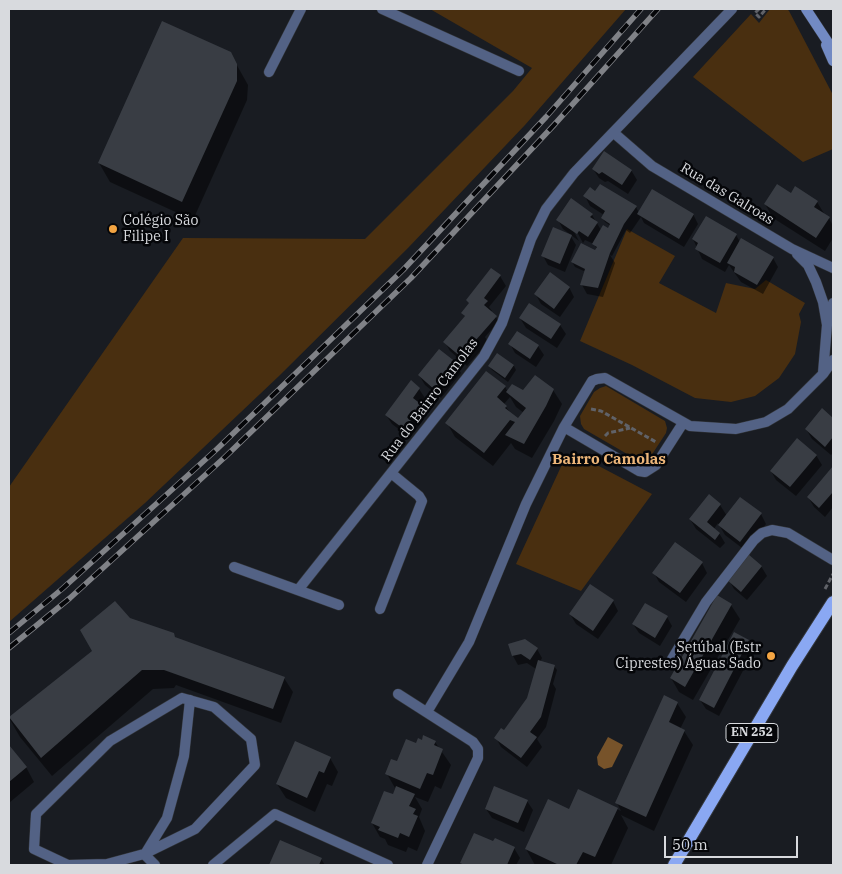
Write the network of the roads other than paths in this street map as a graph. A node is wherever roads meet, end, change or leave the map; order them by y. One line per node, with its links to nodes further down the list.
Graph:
1 (301, 9): 9 (street)
2 (382, 9): 8 (street)
3 (732, 9): 10 (street, Rua do Bairro Camolas)
4 (806, 9): 5 (main road)
5 (820, 31): 6 (main road); 7 (main road)
6 (833, 50)
7 (833, 61)
8 (519, 71)
9 (269, 72)
10 (614, 133): 11 (street, Rua das Galroas); 19 (street, Rua do Bairro Camolas)
11 (792, 248): 12 (street, Rua das Galroas); 14 (street)
12 (833, 268)
13 (833, 302): 14 (street)
14 (826, 325): 16 (street)
15 (833, 360): 16 (street)
16 (823, 374): 17 (street)
17 (683, 423): 18 (street); 18 (street)
18 (564, 427): 29 (street)
19 (391, 473): 22 (street, Rua do Bairro Camolas); 25 (street)
20 (833, 560): 26 (street)
21 (234, 567): 22 (street)
22 (298, 590): 24 (street)
23 (833, 602): 35 (main road, EN 252)
24 (339, 605)
25 (380, 609)
26 (669, 664)
27 (398, 694): 29 (street)
28 (190, 700): 30 (street); 30 (street); 30 (street)
29 (427, 712): 34 (street)
30 (144, 854): 31 (street)
31 (155, 865)
32 (213, 865): 33 (street)
33 (388, 865)
34 (427, 865)
35 (674, 865)

